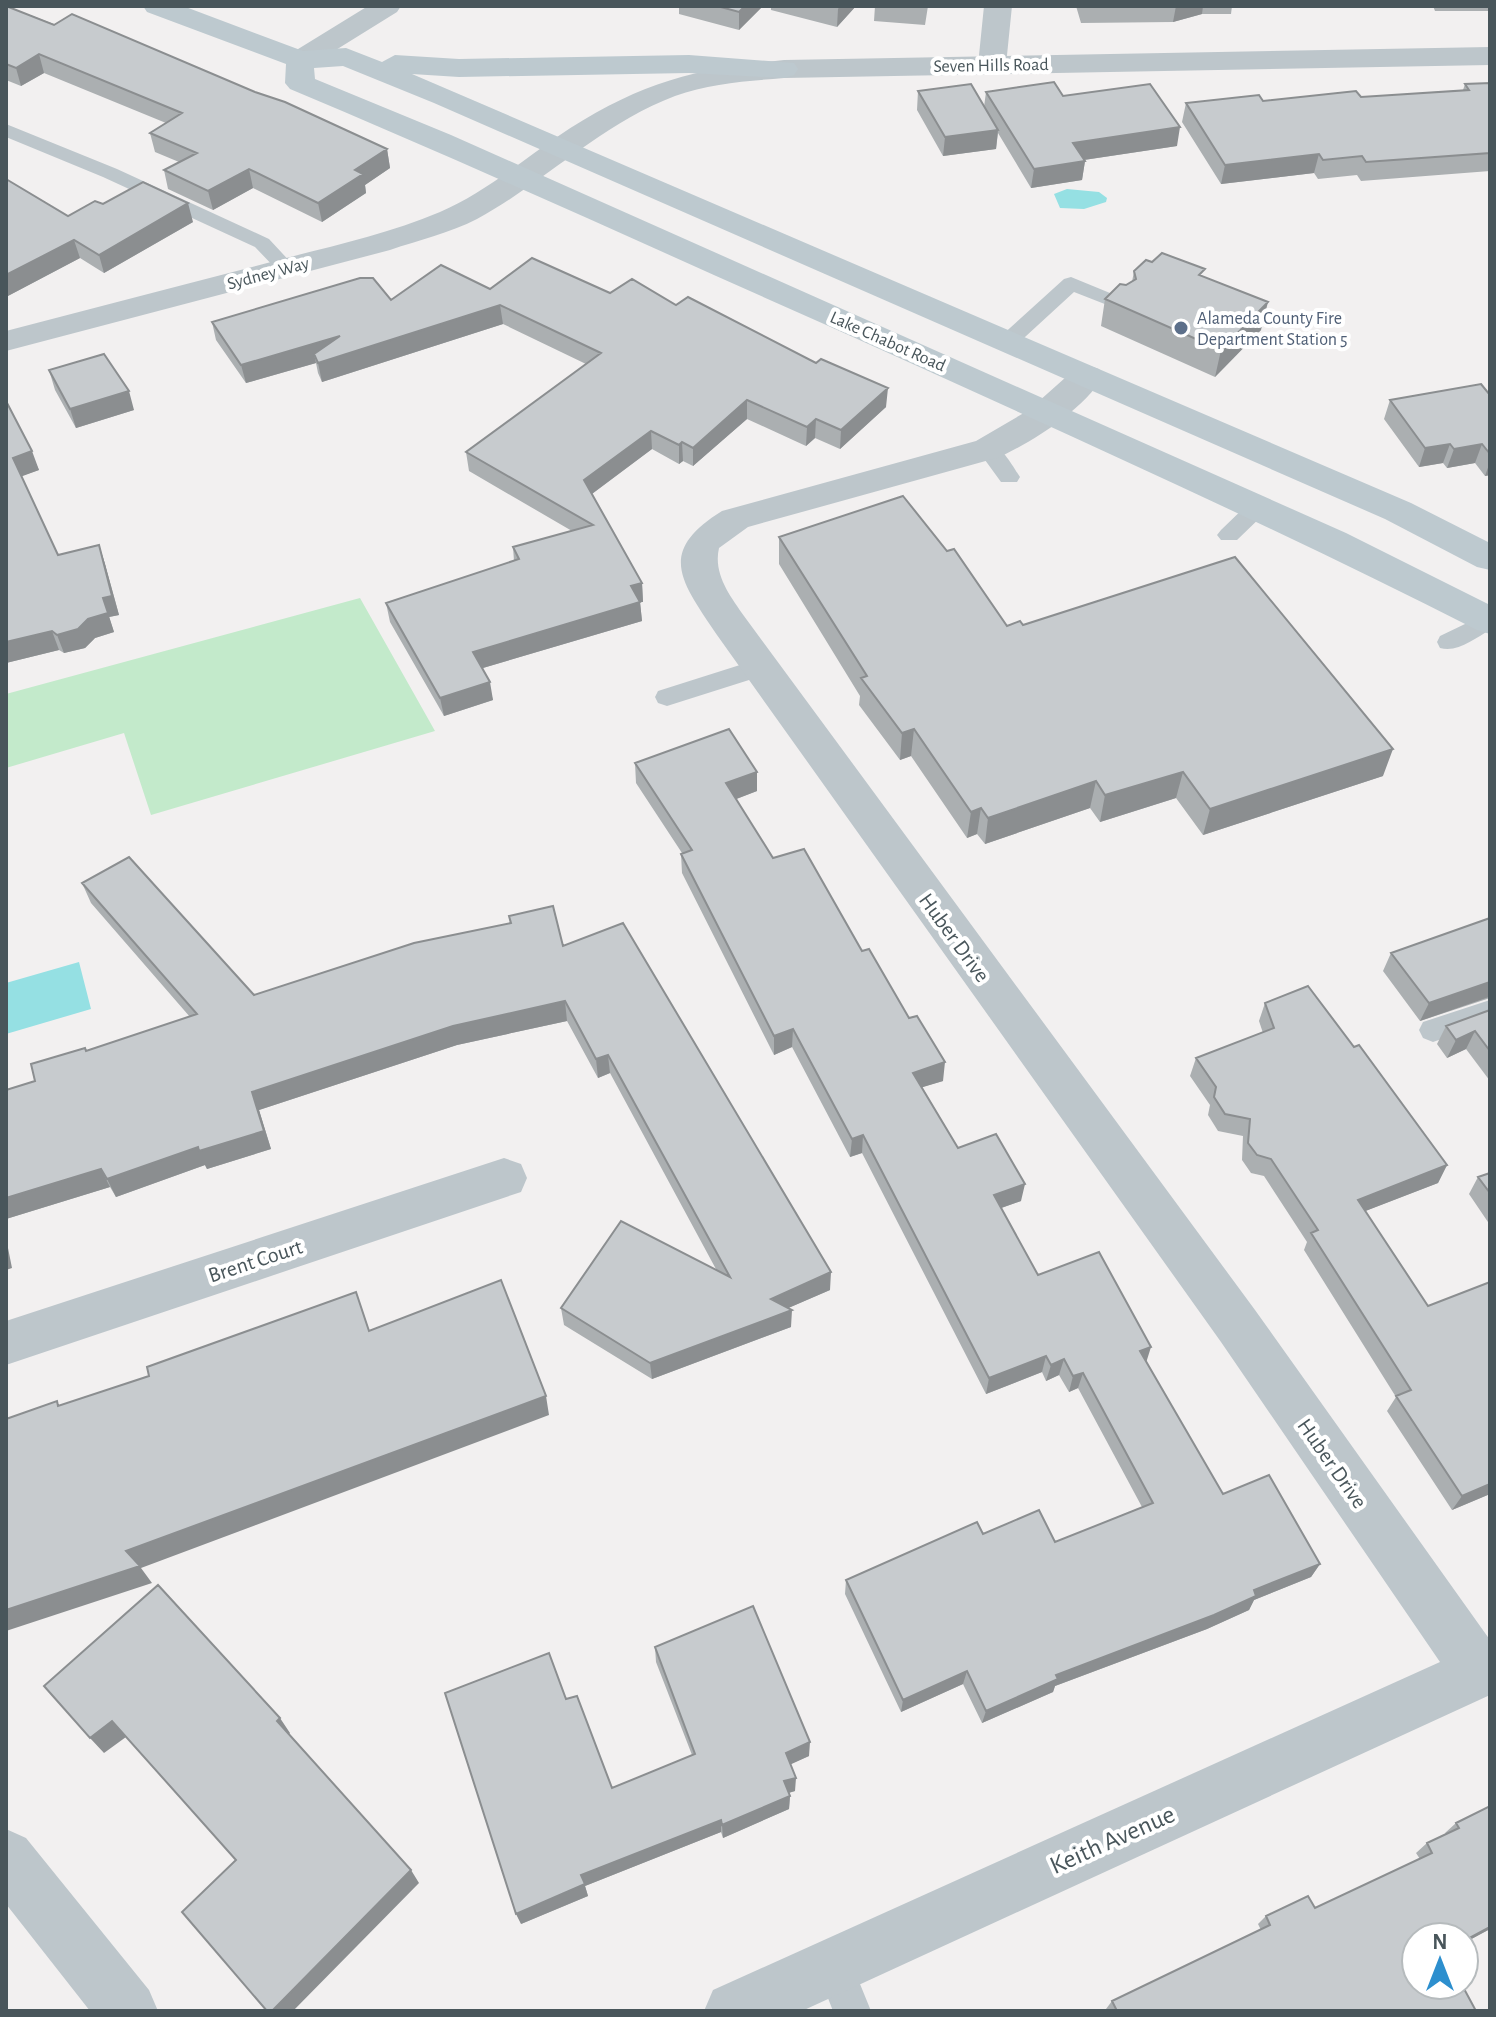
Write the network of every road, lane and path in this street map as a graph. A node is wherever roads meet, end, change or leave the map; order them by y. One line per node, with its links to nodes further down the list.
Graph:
1 (157, 6): 6 (main road)
2 (387, 6): 6 (street)
3 (998, 6): 7 (street)
4 (1490, 56): 7 (street, Seven Hills Road)
5 (346, 57): 6 (main road); 8 (main road); 10 (main road)
6 (300, 60): 11 (main road, Lake Chabot Road)
7 (992, 65): 8 (street, Seven Hills Road)
8 (784, 69): 10 (street, Seven Hills Road)
9 (6, 130): 12 (lane)
10 (564, 149): 11 (street, Seven Hills Road); 15 (main road)
11 (520, 178): 12 (street, Sydney Way); 17 (main road, Lake Chabot Road)
12 (285, 267): 14 (street, Sydney Way)
13 (1120, 304): 15 (lane)
14 (6, 341)
15 (1007, 342): 16 (main road)
16 (1087, 376): 17 (street, Huber Drive); 20 (main road)
17 (1051, 413): 18 (main road, Lake Chabot Road); 23 (street, Huber Drive)
18 (1258, 507): 19 (lane); 21 (main road, Lake Chabot Road)
19 (1229, 535)
20 (1490, 558)
21 (1490, 620): 22 (lane)
22 (1449, 642)
23 (762, 667): 24 (lane); 29 (street, Huber Drive)
24 (667, 697)
25 (1490, 1011): 26 (lane)
26 (1433, 1030)
27 (504, 1178): 28 (street, Brent Court)
28 (6, 1343)
29 (1485, 1670): 31 (street, Keith Avenue)
30 (6, 1858): 32 (street)
31 (843, 1988): 33 (street, Keith Avenue)
32 (128, 2011)
33 (734, 2011)

